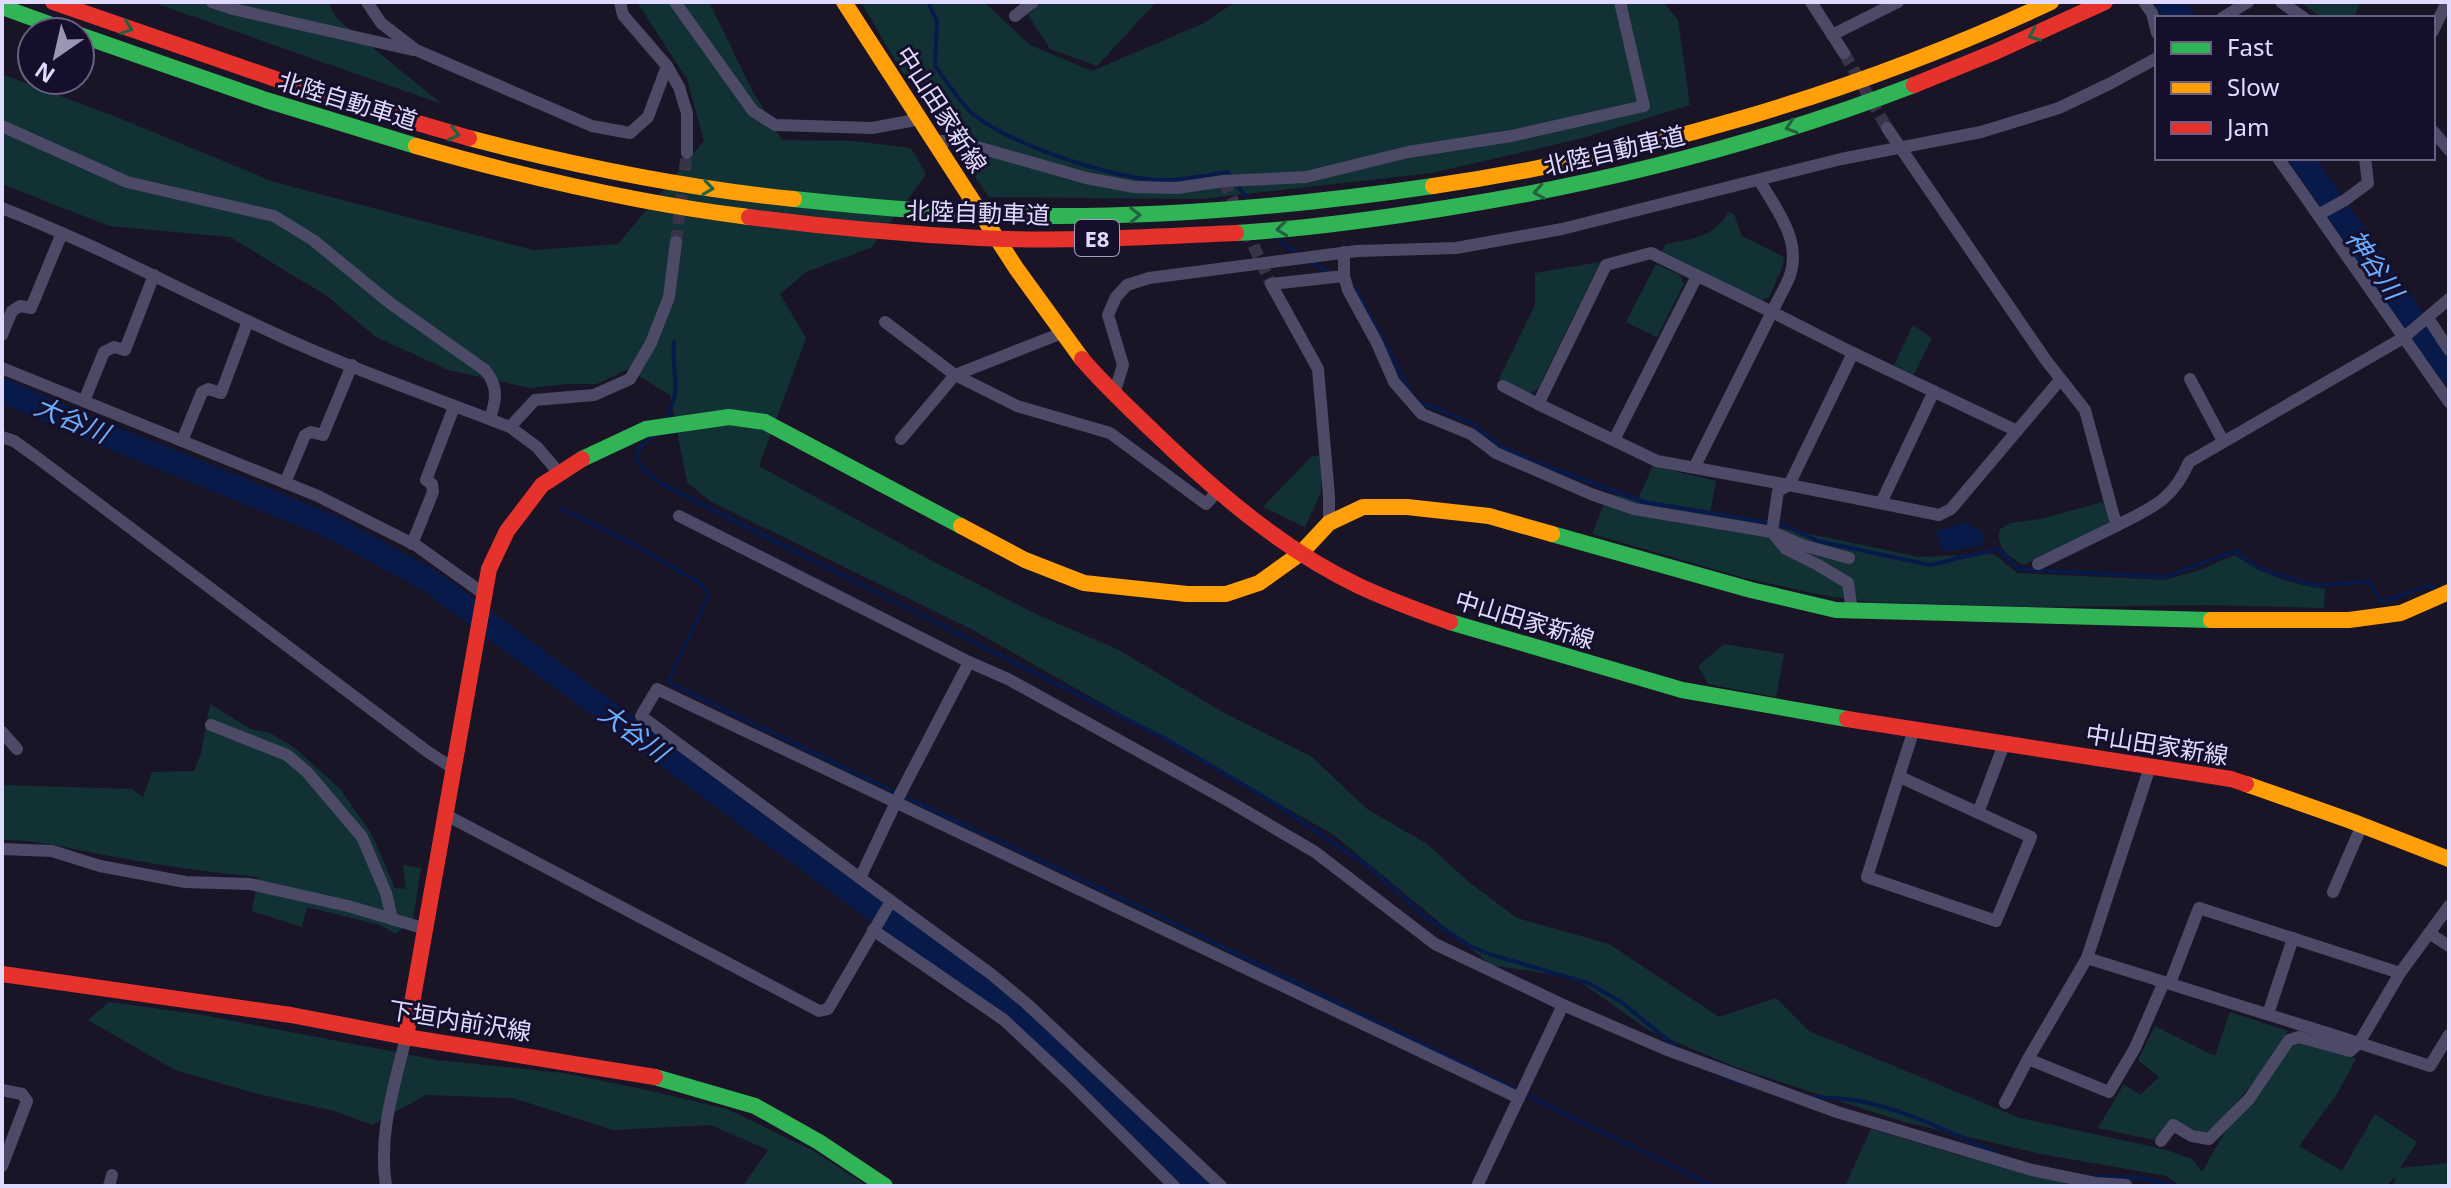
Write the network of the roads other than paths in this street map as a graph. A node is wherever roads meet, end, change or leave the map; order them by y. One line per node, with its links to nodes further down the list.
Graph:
1 (53, 2): 11 (main road, 北陸自動車道 / E8, one-way to 11)
2 (212, 2): 26 (street)
3 (367, 2): 26 (street)
4 (620, 2): 29 (street)
5 (675, 2): 30 (street)
6 (844, 2): 30 (main road, 中山田家新線)
7 (1033, 2): 19 (street)
8 (1620, 2): 34 (street)
9 (1811, 2): 24 (street)
10 (1898, 2): 24 (street)
11 (2051, 2)
12 (2105, 2): 25 (main road, 北陸自動車道 / E8, one-way to 25)
13 (2144, 2): 22 (street)
14 (2248, 2): 20 (street)
15 (2281, 2): 21 (street)
16 (2447, 2): 23 (street)
17 (2, 7): 18 (main road)
18 (27, 16)
19 (1015, 16)
20 (2225, 16)
21 (2301, 16)
22 (2155, 25)
23 (2435, 27)
24 (1832, 35): 27 (street)
25 (96, 41)
26 (416, 50): 29 (street)
27 (1844, 53)
28 (2155, 59): 35 (street)
29 (667, 66): 37 (street)
30 (921, 119): 34 (main road, 中山田家新線)
31 (2, 126): 71 (street)
32 (1887, 128): 35 (street)
33 (2435, 133): 36 (street)
34 (935, 141): 54 (main road, 中山田家新線)
35 (1898, 147): 40 (street); 63 (street)
36 (2449, 150)
37 (687, 153)
38 (2279, 160): 42 (street)
39 (2365, 160): 42 (street)
40 (1759, 180): 45 (street); 50 (street)
41 (2, 208): 43 (street)
42 (2318, 215): 56 (street)
43 (62, 233): 46 (street); 55 (street)
44 (676, 242): 72 (street)
45 (1344, 252): 47 (street); 66 (street)
46 (154, 275): 52 (street); 67 (street)
47 (1344, 276): 86 (street); 88 (street)
48 (1697, 276): 50 (street); 69 (street); 76 (street)
49 (2449, 299): 51 (street)
50 (1772, 312): 58 (street); 79 (street)
51 (2428, 318): 56 (street); 57 (street)
52 (248, 321): 59 (street); 77 (street)
53 (885, 322): 61 (street)
54 (1062, 333): 61 (street); 66 (main road, 中山田家新線)
55 (2, 335)
56 (2403, 338): 68 (street); 78 (street)
57 (2449, 350)
58 (1853, 353): 65 (street); 82 (street)
59 (352, 365): 70 (street); 81 (street)
60 (2, 368): 67 (street)
61 (955, 375): 75 (street); 83 (street)
62 (2190, 379): 78 (street)
63 (2060, 380): 73 (street); 87 (street)
64 (1503, 386): 69 (street)
65 (1934, 391): 73 (street); 84 (street)
66 (1114, 394): 83 (main road, 中山田家新線)
67 (84, 401): 77 (street)
68 (2449, 402)
69 (1538, 404): 76 (street)
70 (454, 407): 71 (street); 89 (street)
71 (490, 419): 72 (street)
72 (510, 427): 80 (street)
73 (2017, 431): 84 (street)
74 (2, 437): 103 (street)
75 (901, 439)
76 (1614, 440): 79 (street)
77 (182, 441): 81 (street)
78 (2223, 441): 87 (street)
79 (1694, 468): 82 (street)
80 (560, 474): 90 (main road); 94 (main road)
81 (285, 483): 89 (street)
82 (1789, 485): 84 (street); 88 (street)
83 (1218, 491): 90 (main road, 中山田家新線)
84 (1881, 503)
85 (679, 516): 96 (street)
86 (1329, 523): 90 (main road); 95 (main road)
87 (2118, 525): 92 (street)
88 (1772, 532): 91 (street); 95 (street)
89 (412, 544): 94 (street)
90 (1301, 553): 98 (main road, 中山田家新線)
91 (1849, 558)
92 (2038, 564)
93 (2449, 592): 95 (main road)
94 (484, 594): 103 (main road)
95 (1852, 611)
96 (969, 662): 105 (street); 125 (street)
97 (211, 725): 115 (street)
98 (1914, 729): 100 (main road, 中山田家新線); 104 (street)
99 (2, 732): 101 (street)
100 (2004, 744): 102 (main road, 中山田家新線); 106 (street)
101 (17, 749)
102 (2150, 767): 108 (main road, 中山田家新線); 121 (street)
103 (454, 769): 107 (main road)
104 (1900, 777): 106 (street); 106 (street)
105 (896, 802): 111 (street); 111 (street); 132 (street)
106 (1978, 813)
107 (446, 815): 116 (main road); 117 (street)
108 (2362, 825): 110 (main road, 中山田家新線); 112 (street)
109 (2, 849): 115 (street)
110 (2449, 859)
111 (860, 878): 113 (street)
112 (2333, 892)
113 (891, 901): 117 (street); 139 (street)
114 (2449, 906): 118 (street)
115 (392, 919): 116 (street)
116 (426, 929): 128 (main road)
117 (873, 930): 136 (street)
118 (2429, 933): 120 (street); 122 (street)
119 (2293, 938): 122 (street); 124 (street); 126 (street)
120 (2449, 946)
121 (2087, 958): 124 (street); 130 (street)
122 (2400, 973): 129 (street)
123 (2, 974): 128 (main road, 下垣内前沢線)
124 (2167, 982): 126 (street); 130 (street)
125 (1563, 1005): 132 (street); 141 (street)
126 (2268, 1014): 129 (street)
127 (2449, 1035): 129 (street)
128 (406, 1037): 137 (street); 138 (main road, 下垣内前沢線)
129 (2359, 1043): 134 (street)
130 (2028, 1059): 133 (street)
131 (2, 1090): 135 (street)
132 (1519, 1098): 140 (street)
133 (2005, 1103)
134 (2161, 1141)
135 (3, 1168)
136 (1168, 1184)
137 (386, 1186)
138 (885, 1186)
139 (1221, 1186)
140 (1477, 1186)
141 (2126, 1186): 142 (street)
142 (2139, 1186)

